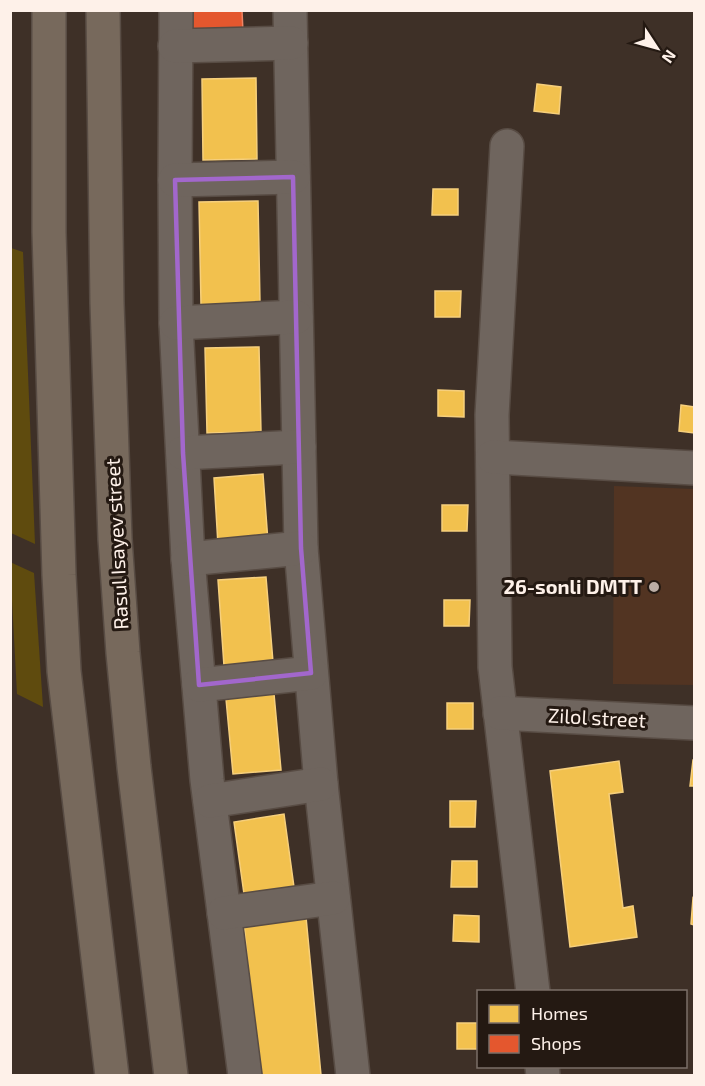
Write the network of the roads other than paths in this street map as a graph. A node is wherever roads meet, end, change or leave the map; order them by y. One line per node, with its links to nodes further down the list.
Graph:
1 (49, 10): 27 (main road)
2 (103, 10): 28 (main road, Rasul Isayev street)
3 (176, 10): 6 (street)
4 (290, 10): 5 (street)
5 (291, 43): 6 (street); 8 (street)
6 (175, 46): 9 (street)
7 (507, 146): 14 (street)
8 (293, 177): 9 (street); 10 (street)
9 (175, 180): 11 (street)
10 (296, 317): 11 (street); 12 (street)
11 (176, 323): 13 (street)
12 (299, 447): 13 (street); 16 (street)
13 (183, 453): 17 (street)
14 (493, 457): 15 (street); 20 (street)
15 (694, 468)
16 (301, 548): 17 (street); 18 (street)
17 (188, 559): 19 (street)
18 (311, 672): 19 (street); 22 (street)
19 (199, 685): 23 (street)
20 (500, 713): 21 (street, Zilol street); 26 (street)
21 (694, 723)
22 (321, 784): 23 (street); 24 (street)
23 (210, 801): 25 (street)
24 (333, 898): 25 (street); 30 (street)
25 (224, 913): 29 (street)
26 (533, 990)
27 (112, 1076)
28 (171, 1076)
29 (245, 1076)
30 (353, 1076)

